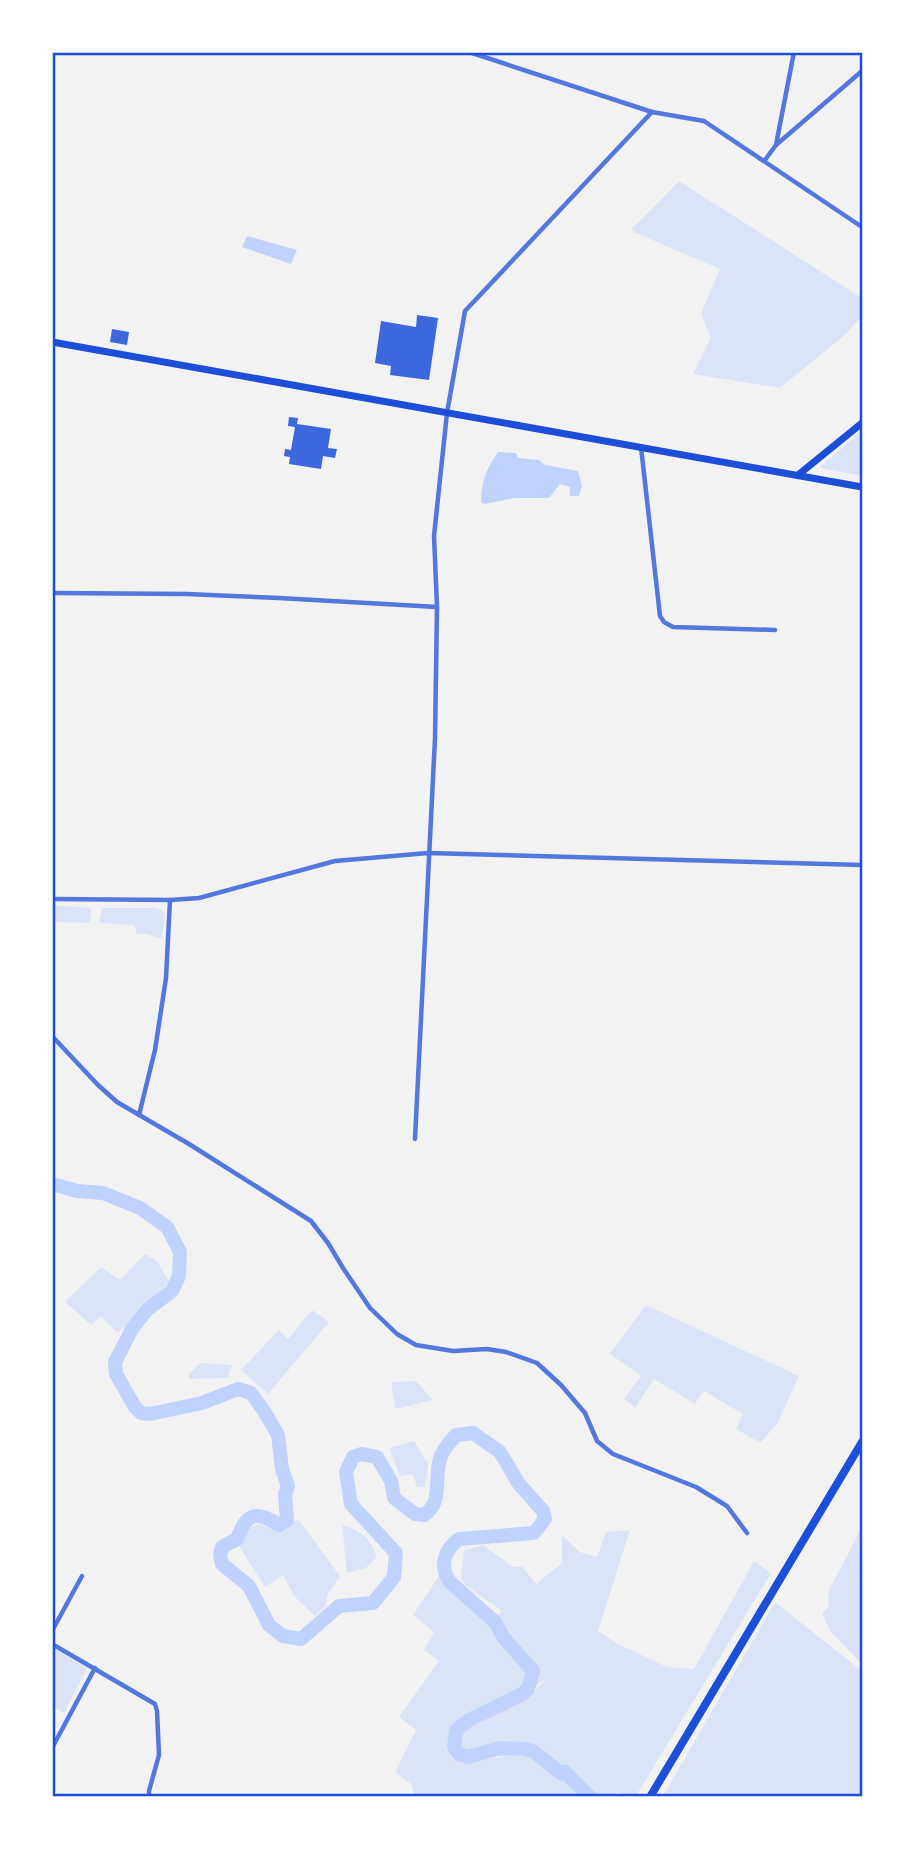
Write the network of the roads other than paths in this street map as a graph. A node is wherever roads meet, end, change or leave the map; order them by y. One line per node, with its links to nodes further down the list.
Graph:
1 (470, 52): 4 (street)
2 (794, 52): 5 (street)
3 (863, 71): 5 (street)
4 (652, 112): 6 (street); 9 (street)
5 (776, 145): 6 (street)
6 (765, 160): 7 (street)
7 (863, 227)
8 (52, 342): 9 (main road)
9 (447, 413): 11 (main road); 15 (street)
10 (863, 423): 12 (main road)
11 (640, 446): 12 (main road); 16 (street)
12 (798, 475): 13 (main road)
13 (863, 487)
14 (52, 593): 15 (street)
15 (437, 607): 17 (street)
16 (775, 630)
17 (428, 853): 18 (street); 20 (street); 23 (street)
18 (863, 865)
19 (52, 899): 20 (street)
20 (170, 900): 22 (street)
21 (52, 1036): 22 (street)
22 (139, 1115): 25 (street)
23 (415, 1139)
24 (863, 1443): 32 (main road)
25 (747, 1533)
26 (82, 1576): 27 (street)
27 (52, 1631)
28 (52, 1644): 29 (street)
29 (95, 1668): 30 (street); 31 (street)
30 (52, 1748)
31 (149, 1797)
32 (650, 1797)

